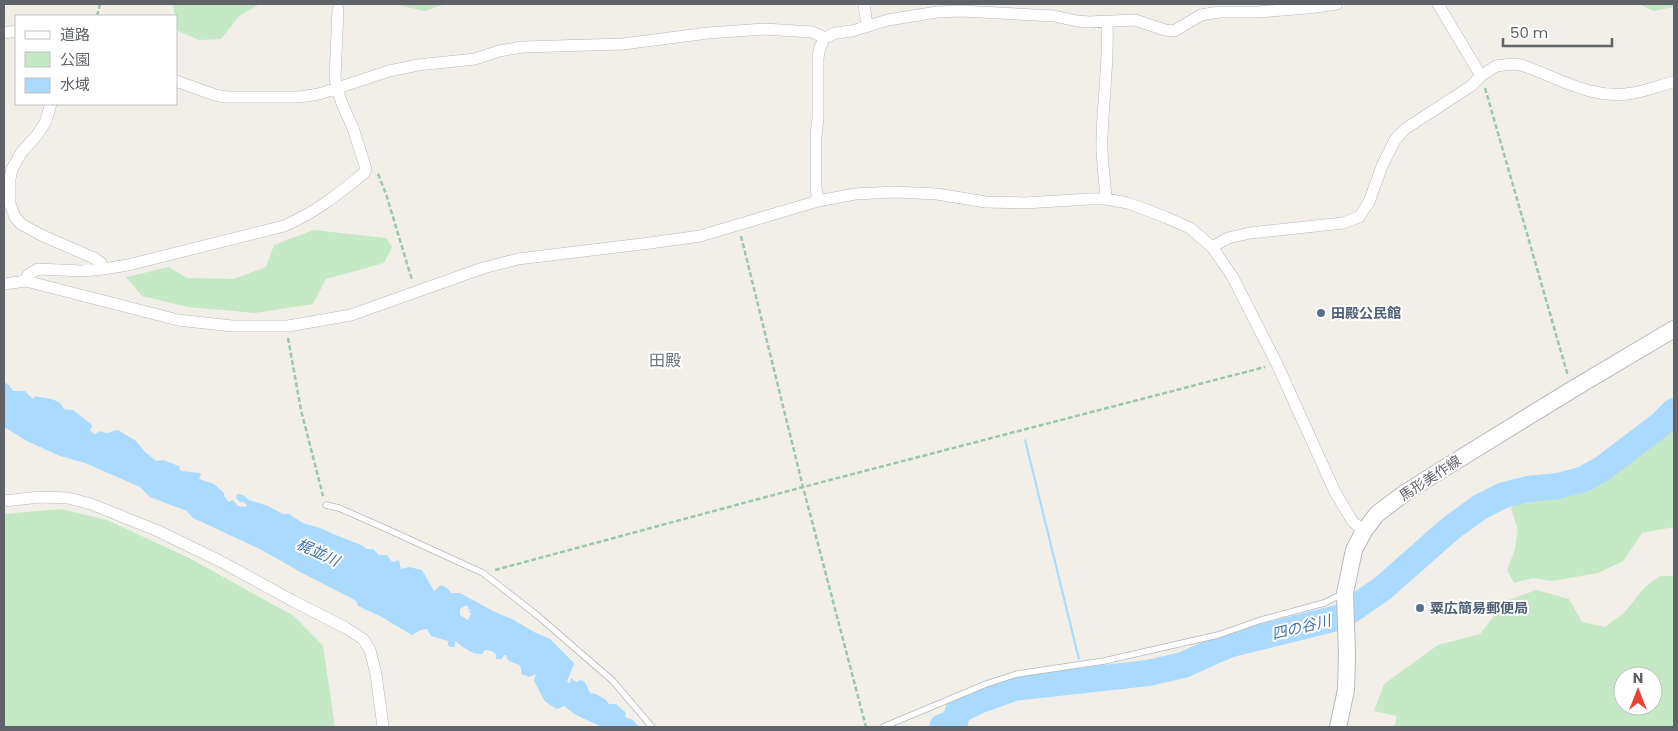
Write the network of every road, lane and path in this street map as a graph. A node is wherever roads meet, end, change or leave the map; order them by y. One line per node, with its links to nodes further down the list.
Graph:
1 (864, 4): 6 (street)
2 (1337, 4): 5 (street)
3 (1438, 4): 8 (street)
4 (338, 9): 11 (street)
5 (1107, 22): 6 (street); 14 (street)
6 (867, 26): 7 (street)
7 (825, 38): 11 (street); 15 (street)
8 (1481, 76): 10 (street); 17 (street); 25 (path)
9 (178, 82): 11 (street)
10 (1674, 82)
11 (337, 88): 18 (street)
12 (51, 105): 18 (street)
13 (376, 170): 21 (path)
14 (1106, 199): 15 (street); 17 (street)
15 (818, 201): 16 (street)
16 (738, 225): 21 (street); 26 (path)
17 (1212, 247): 24 (street)
18 (103, 269): 19 (street)
19 (26, 281): 20 (street); 22 (street)
20 (4, 284)
21 (417, 292): 22 (street)
22 (288, 326): 28 (path)
23 (1674, 329): 25 (main road, 馬形美作線)
24 (1276, 362): 26 (path); 29 (street)
25 (1573, 389): 29 (main road, 馬形美作線)
26 (803, 487): 30 (path); 34 (path)
27 (4, 501): 32 (street)
28 (326, 505): 30 (lane)
29 (1364, 531): 31 (main road, 馬形美作線)
30 (484, 573): 33 (lane)
31 (1344, 596): 35 (lane); 36 (main road, 馬形美作線)
32 (383, 727)
33 (652, 727)
34 (866, 727)
35 (883, 727)
36 (1338, 727)

